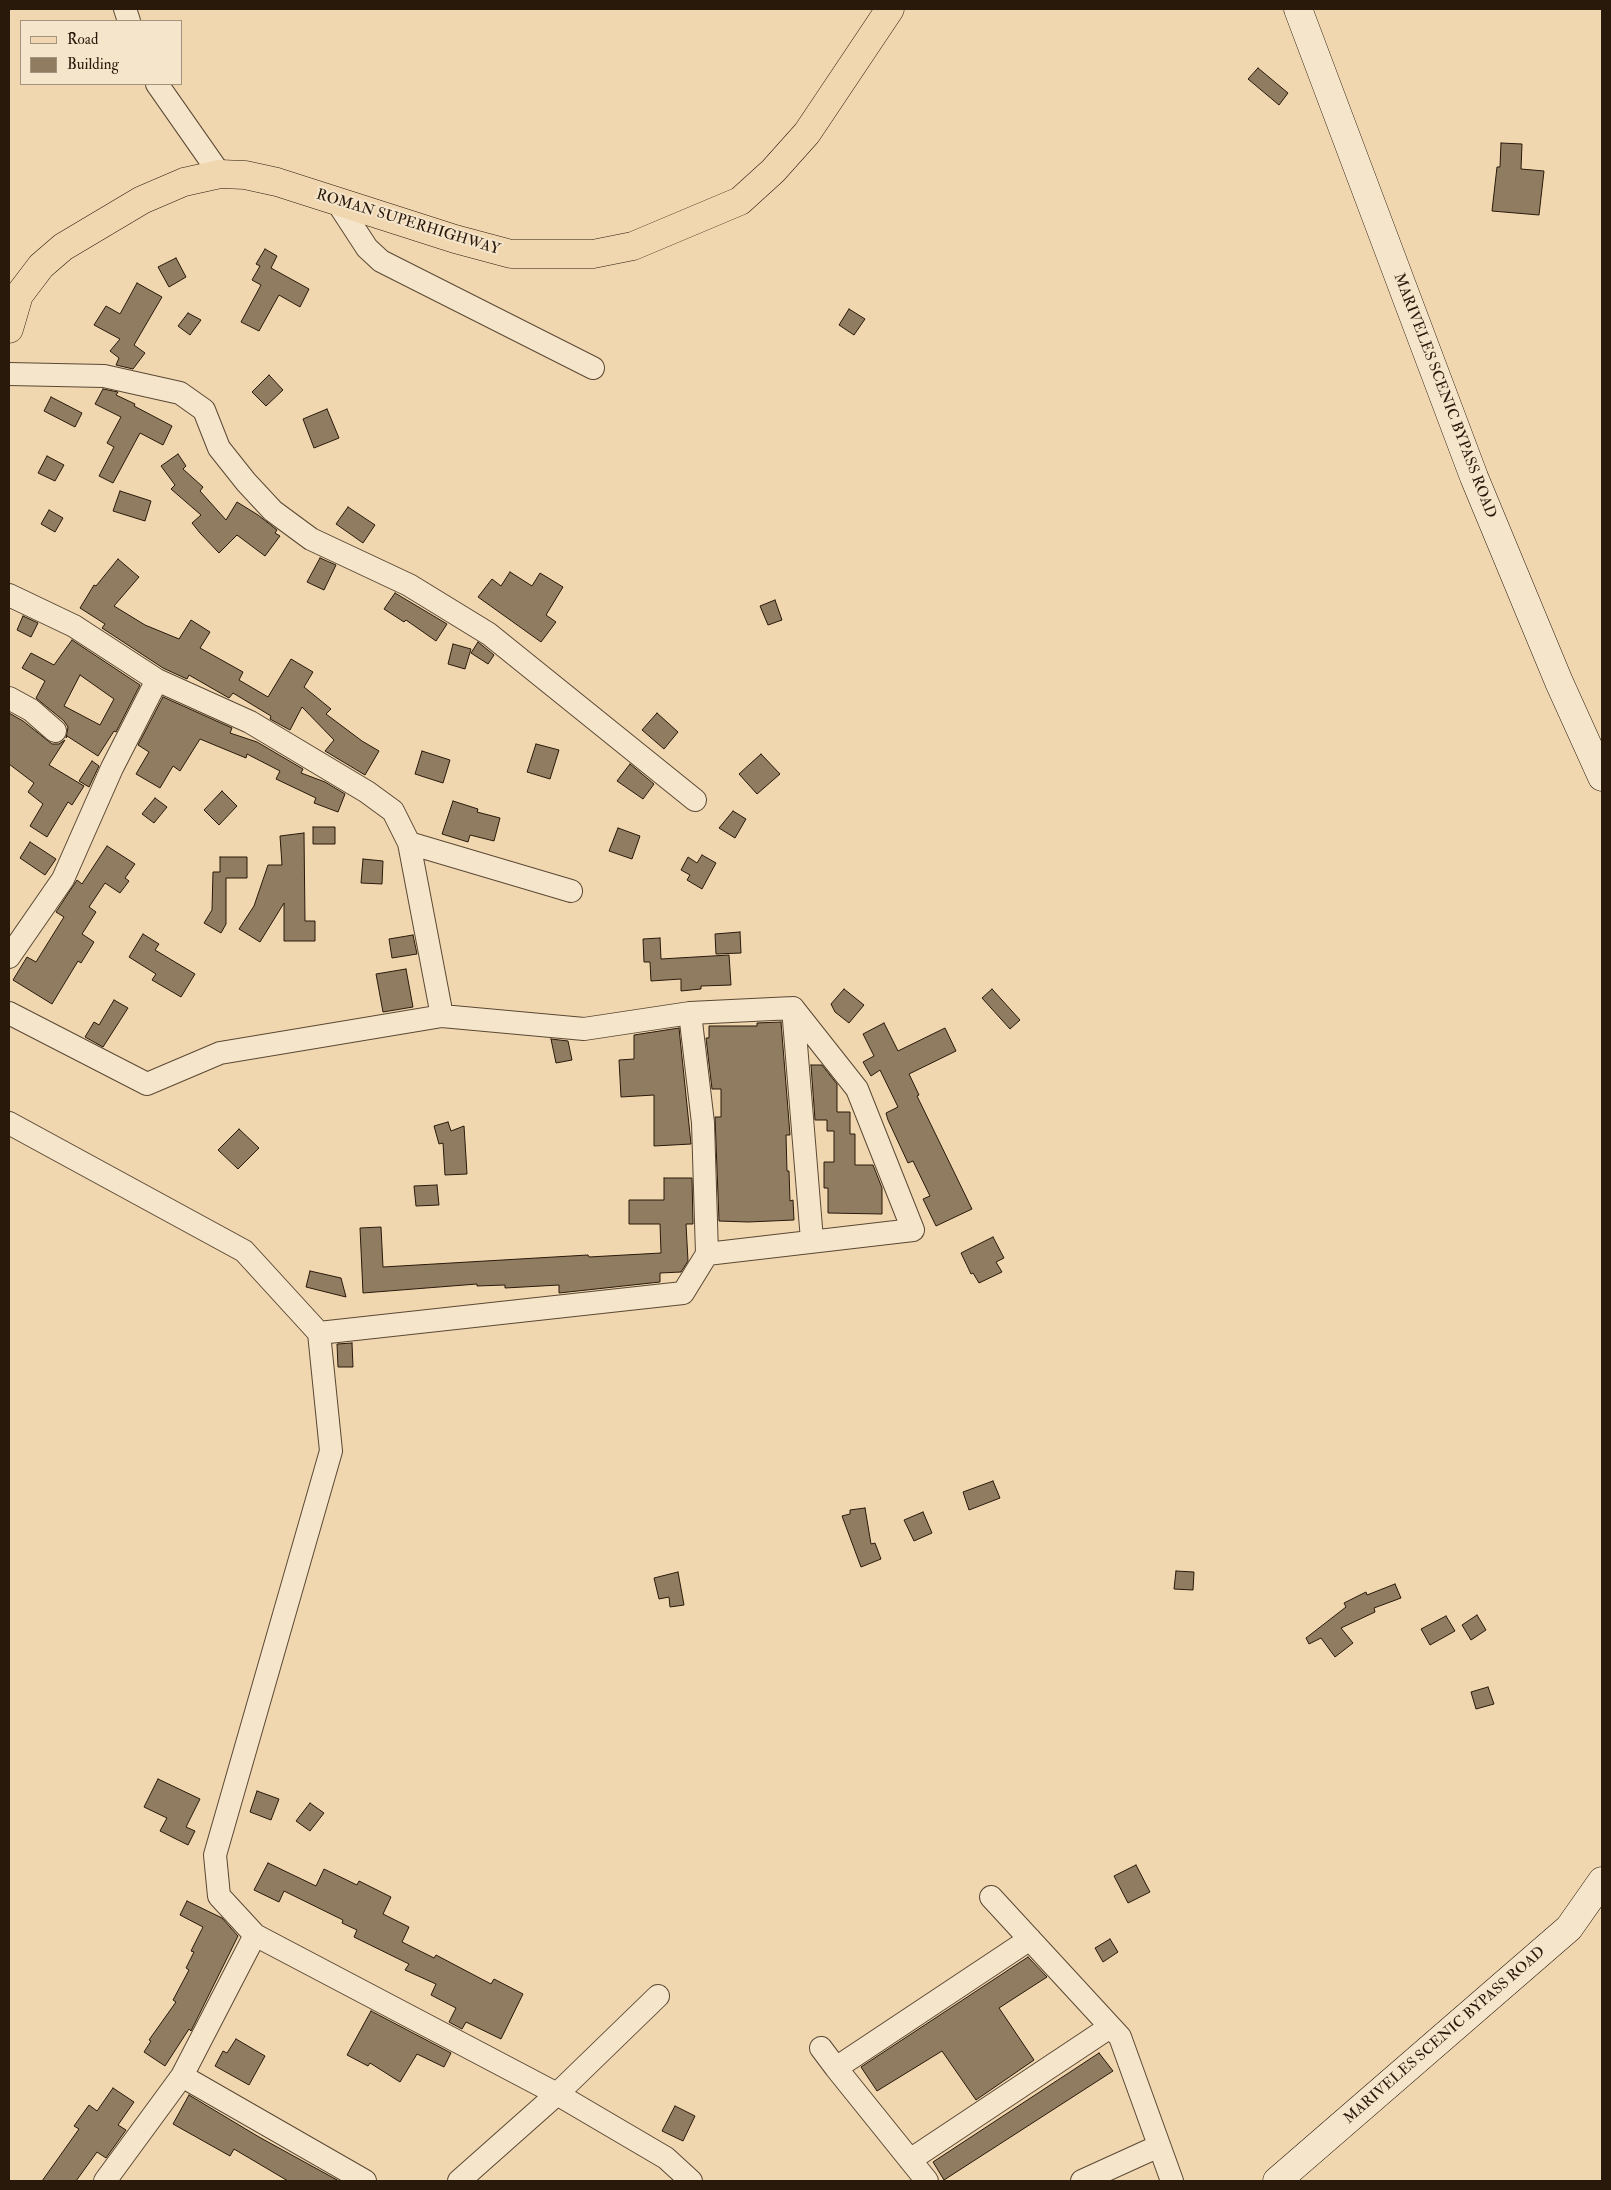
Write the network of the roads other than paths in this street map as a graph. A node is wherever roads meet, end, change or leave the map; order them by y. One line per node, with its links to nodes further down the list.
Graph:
1 (890, 9): 5 (main road, ROMAN SUPERHIGHWAY)
2 (1298, 9): 13 (main road, MARIVELES SCENIC BYPASS ROAD)
3 (158, 85): 4 (street)
4 (220, 174): 5 (main road, ROMAN SUPERHIGHWAY); 6 (main road, ROMAN SUPERHIGHWAY)
5 (338, 202): 7 (street)
6 (9, 329)
7 (593, 368)
8 (9, 374): 14 (street)
9 (9, 595): 10 (street)
10 (157, 680): 15 (street); 17 (street)
11 (9, 698): 12 (street)
12 (55, 731)
13 (1602, 778)
14 (695, 800)
15 (409, 843): 16 (street); 21 (street)
16 (571, 891)
17 (9, 957)
18 (793, 1008): 19 (street); 23 (street); 23 (street)
19 (690, 1012): 21 (street); 24 (street)
20 (9, 1013): 21 (street)
21 (442, 1016)
22 (9, 1123): 25 (street)
23 (812, 1240): 24 (street)
24 (707, 1254): 25 (street)
25 (319, 1333): 28 (street)
26 (1602, 1881): 45 (main road, MARIVELES SCENIC BYPASS ROAD)
27 (991, 1896): 29 (street)
28 (255, 1935): 34 (street); 35 (street)
29 (1030, 1939): 31 (street); 33 (street)
30 (658, 1996): 35 (street)
31 (1110, 2027): 36 (street); 37 (street)
32 (821, 2048): 33 (street)
33 (836, 2068): 37 (street)
34 (182, 2076): 38 (street); 39 (street)
35 (557, 2094): 40 (street); 41 (street)
36 (1160, 2146): 43 (street); 44 (street)
37 (910, 2160): 42 (street)
38 (105, 2181)
39 (365, 2181)
40 (459, 2181)
41 (691, 2181)
42 (927, 2181)
43 (1082, 2181)
44 (1172, 2181)
45 (1277, 2181)

